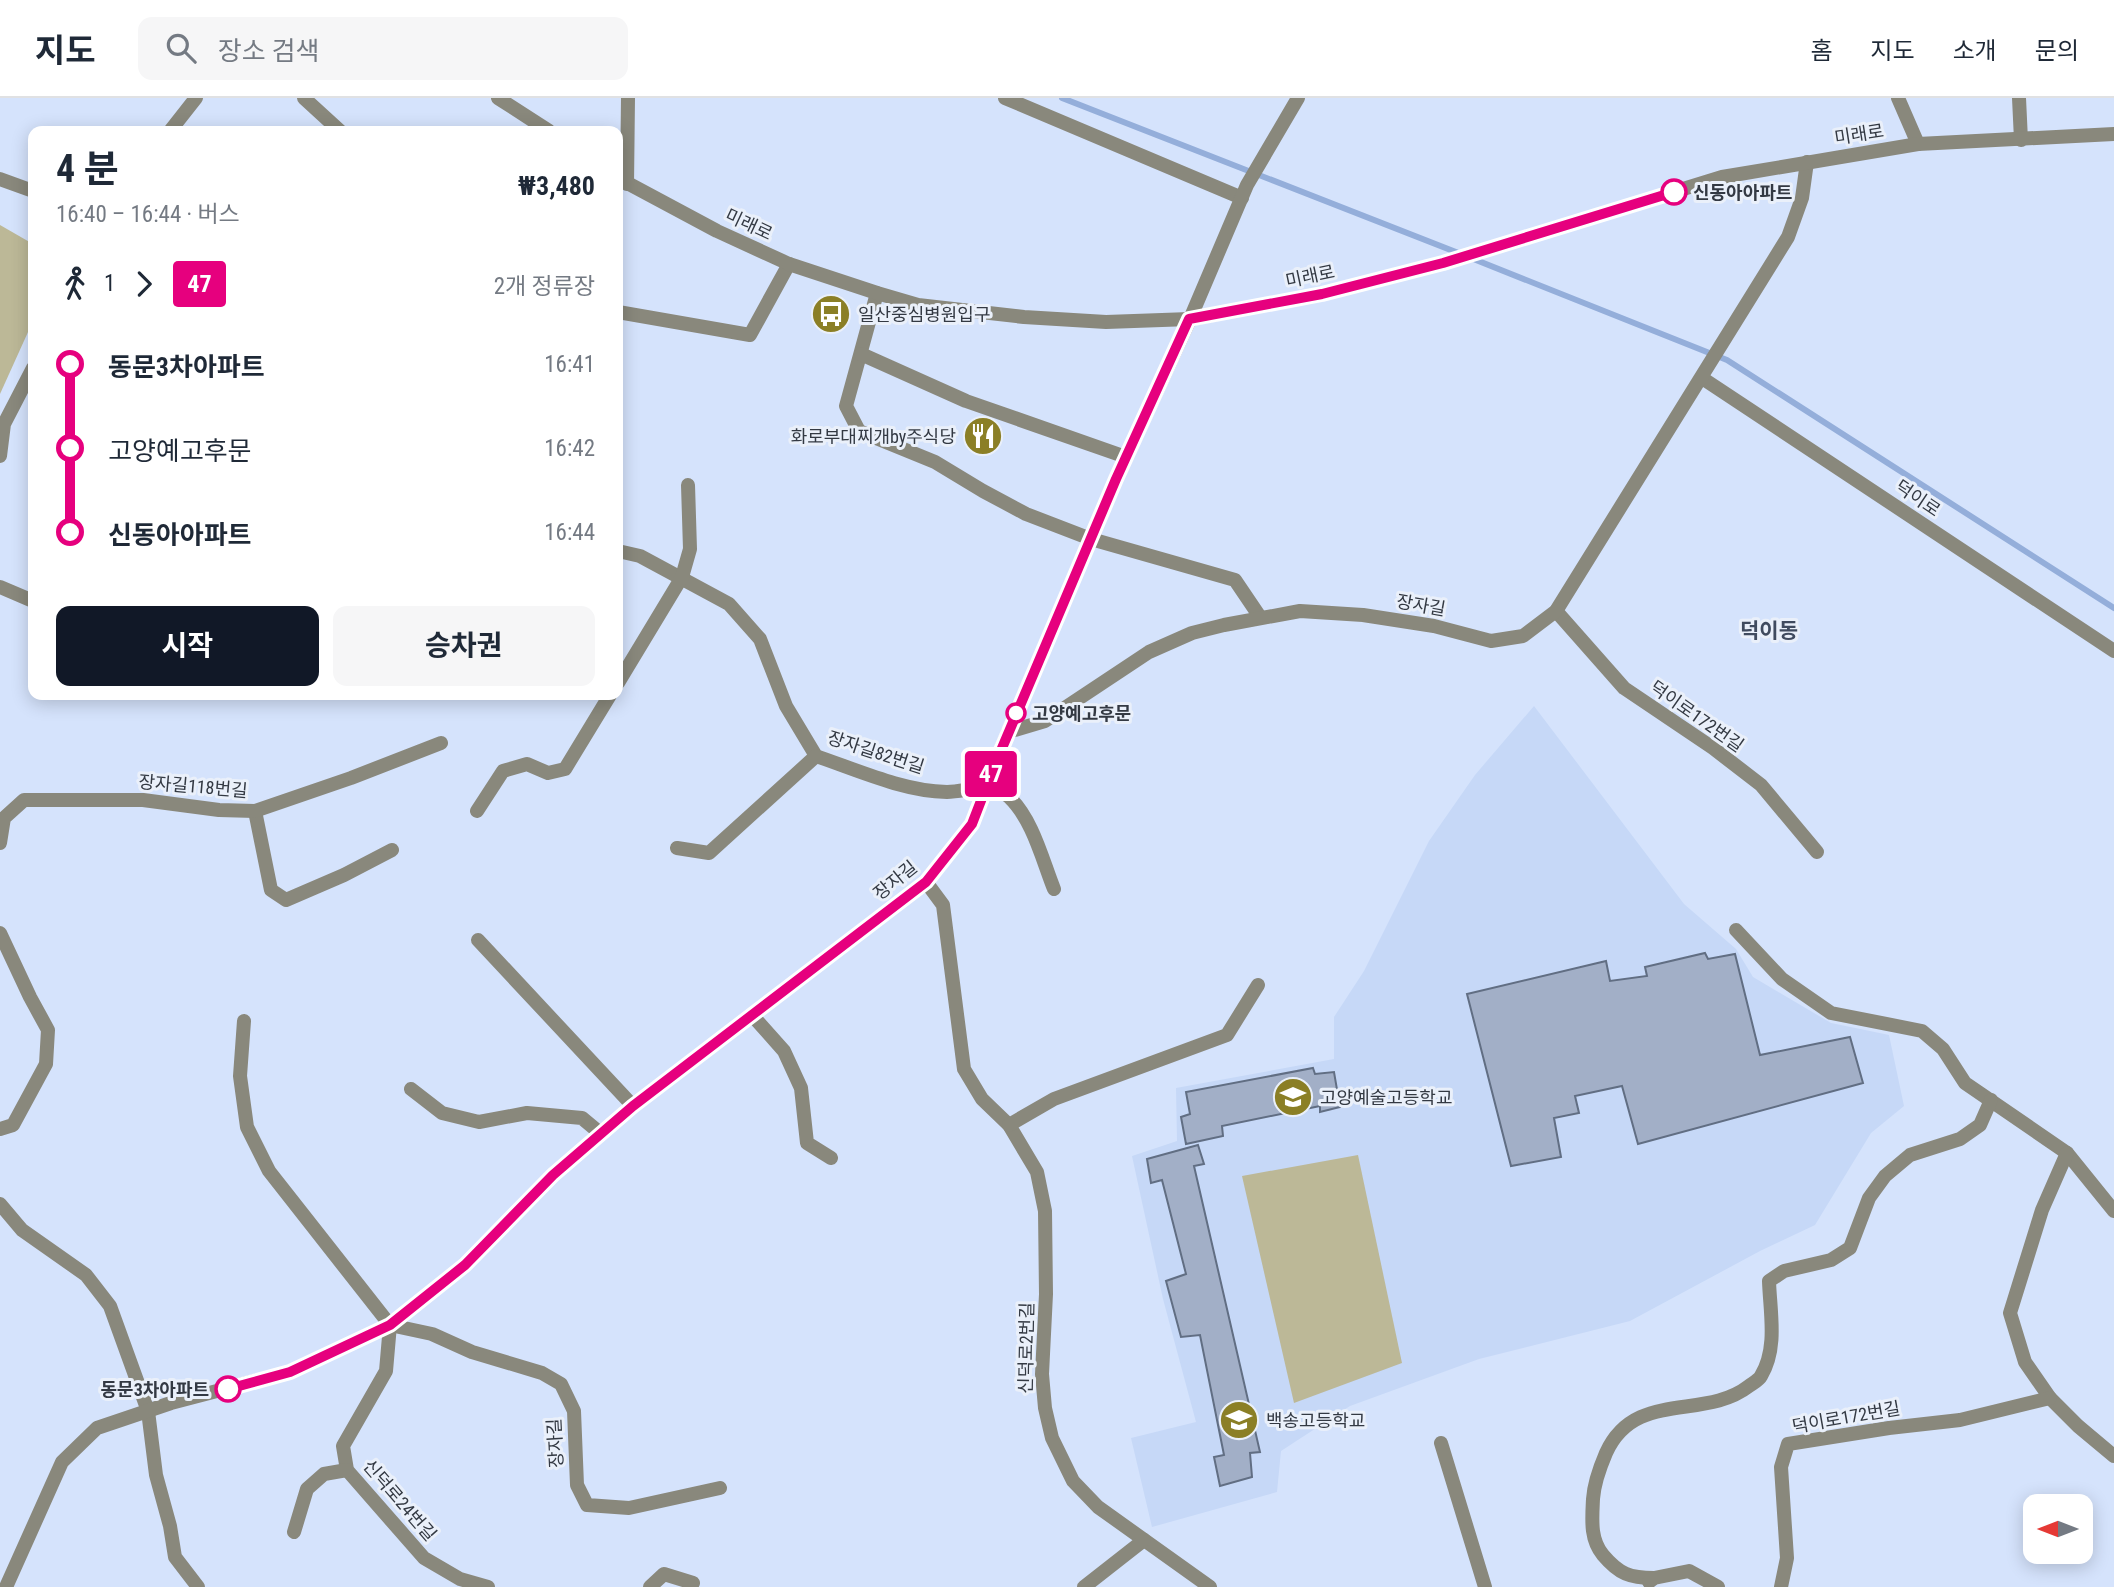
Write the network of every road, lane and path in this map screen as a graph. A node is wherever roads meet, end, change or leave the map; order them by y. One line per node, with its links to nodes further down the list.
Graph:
1 (196, 98): 9 (street)
2 (304, 98): 10 (street)
3 (498, 98): 11 (street)
4 (628, 98): 17 (street)
5 (1005, 98): 19 (street)
6 (1298, 98): 19 (street, 장자길)
7 (1898, 98): 14 (street)
8 (2020, 98): 13 (street)
9 (174, 126)
10 (335, 126)
11 (541, 126)
12 (2114, 135): 13 (street, 미래로)
13 (2021, 139): 14 (street, 미래로)
14 (1918, 144): 15 (street, 미래로)
15 (1807, 162): 23 (street, 미래로); 25 (street, 장자길)
16 (0, 180): 18 (street)
17 (623, 181): 20 (street, 미래로)
18 (28, 189)
19 (1244, 191): 23 (street, 장자길)
20 (789, 264): 21 (street, 미래로); 22 (street)
21 (877, 293): 23 (street, 미래로); 24 (street)
22 (623, 314)
23 (1189, 319): 28 (street, 장자길)
24 (861, 354): 28 (street); 30 (street)
25 (1704, 371): 35 (street, 장자길); 37 (street, 덕이로)
26 (28, 378): 27 (street)
27 (0, 456)
28 (1126, 457): 30 (street, 장자길)
29 (688, 485): 32 (street)
30 (1091, 538): 36 (street); 40 (street, 장자길)
31 (623, 552): 32 (street, 장자길82번길)
32 (682, 577): 38 (street); 42 (street, 장자길82번길)
33 (0, 587): 34 (street)
34 (28, 599)
35 (1556, 611): 36 (street, 장자길); 49 (street, 덕이로172번길)
36 (1260, 617): 40 (street, 장자길)
37 (2114, 652)
38 (623, 674)
39 (607, 700): 45 (street)
40 (1008, 732): 43 (street, 장자길)
41 (441, 743): 44 (street, 장자길118번길)
42 (816, 756): 43 (street, 장자길82번길); 47 (street)
43 (985, 787): 50 (street, 장자길); 51 (street)
44 (255, 811): 46 (street, 장자길118번길); 48 (street)
45 (477, 811)
46 (0, 843)
47 (677, 848)
48 (392, 850)
49 (1816, 852)
50 (926, 882): 56 (street, 장자길); 61 (street, 신덕로2번길)
51 (1054, 889)
52 (1736, 930): 59 (street)
53 (0, 933): 62 (street)
54 (478, 940): 60 (street)
55 (1258, 985): 61 (street)
56 (752, 1015): 60 (street, 장자길); 65 (street)
57 (244, 1021): 68 (street)
58 (411, 1089): 63 (street)
59 (1991, 1101): 64 (street); 79 (street)
60 (633, 1106): 63 (street, 장자길)
61 (1009, 1125): 76 (street, 신덕로2번길)
62 (0, 1129)
63 (600, 1133): 68 (street, 장자길)
64 (2067, 1153): 67 (street); 69 (street)
65 (831, 1158)
66 (0, 1204): 70 (street)
67 (2114, 1211)
68 (390, 1325): 70 (street, 장자길); 73 (street, 신덕로24번길); 74 (street, 장자길)
69 (2050, 1398): 72 (street); 88 (street, 덕이로172번길)
70 (149, 1411): 80 (street, 장자길); 81 (street)
71 (1441, 1443): 86 (street)
72 (2114, 1456)
73 (348, 1470): 75 (street); 77 (street, 신덕로24번길)
74 (720, 1488)
75 (294, 1532)
76 (1144, 1540): 84 (street); 85 (street, 신덕로2번길)
77 (456, 1583): 82 (street, 신덕로24번길)
78 (693, 1583): 83 (street)
79 (1648, 1583): 87 (street)
80 (6, 1587)
81 (198, 1587)
82 (488, 1587)
83 (650, 1587)
84 (1084, 1587)
85 (1210, 1587)
86 (1485, 1587)
87 (1718, 1587)
88 (1781, 1587)

